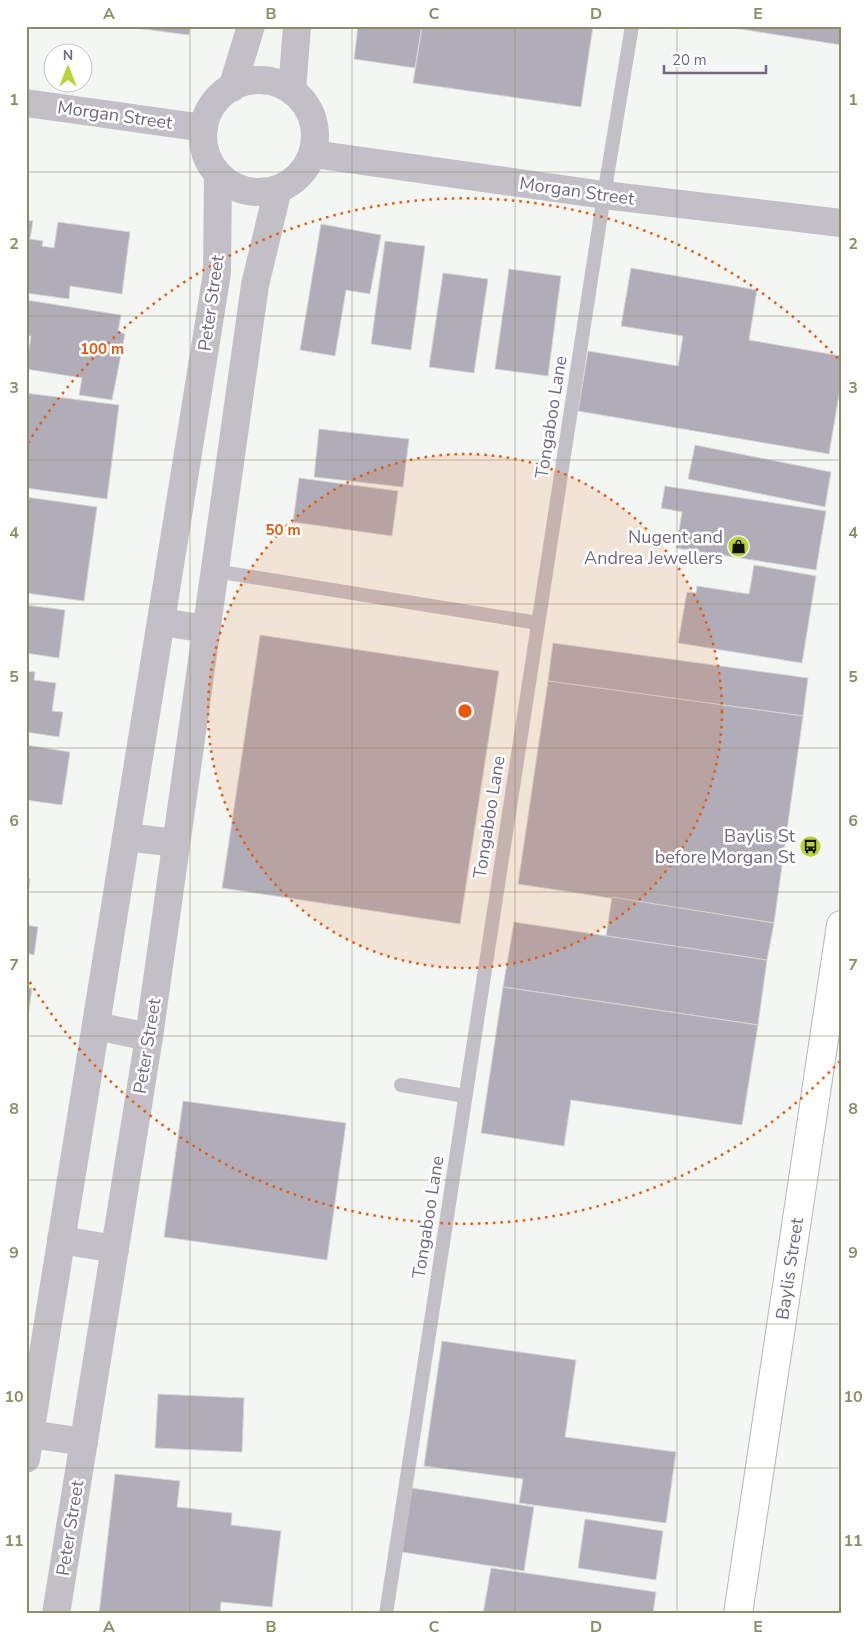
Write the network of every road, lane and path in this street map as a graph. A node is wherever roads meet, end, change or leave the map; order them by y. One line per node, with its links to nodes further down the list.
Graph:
1 (251, 26): 4 (street)
2 (297, 26): 5 (street)
3 (632, 26): 11 (lane, Tongaboo Lane)
4 (232, 88): 5 (street); 7 (street)
5 (292, 91): 8 (street)
6 (26, 102): 7 (street, Morgan Street)
7 (204, 128): 9 (street)
8 (313, 154): 10 (street); 11 (street, Morgan Street)
9 (218, 175): 10 (street); 13 (street, Peter Street)
10 (278, 189): 14 (street, Peter Street)
11 (604, 195): 12 (street, Morgan Street); 17 (lane, Tongaboo Lane)
12 (841, 224)
13 (192, 430): 14 (street); 16 (street, Peter Street)
14 (234, 435): 15 (street, Peter Street)
15 (215, 571): 17 (lane); 18 (street, Peter Street)
16 (161, 622): 18 (street); 19 (street, Peter Street)
17 (538, 623): 25 (lane, Tongaboo Lane)
18 (207, 629): 20 (street, Peter Street)
19 (126, 837): 20 (street); 22 (street, Peter Street)
20 (176, 843): 23 (street, Peter Street)
21 (841, 926): 32 (main road, Baylis Street)
22 (96, 1026): 23 (street); 26 (street, Peter Street)
23 (149, 1037): 27 (street, Peter Street)
24 (401, 1085): 25 (lane)
25 (465, 1096): 31 (lane, Tongaboo Lane)
26 (61, 1240): 27 (street); 29 (street, Peter Street)
27 (115, 1249): 28 (street, Peter Street)
28 (84, 1442): 29 (street, Peter Street); 30 (street, Peter Street)
29 (28, 1446)
30 (56, 1614)
31 (386, 1614)
32 (738, 1614)

